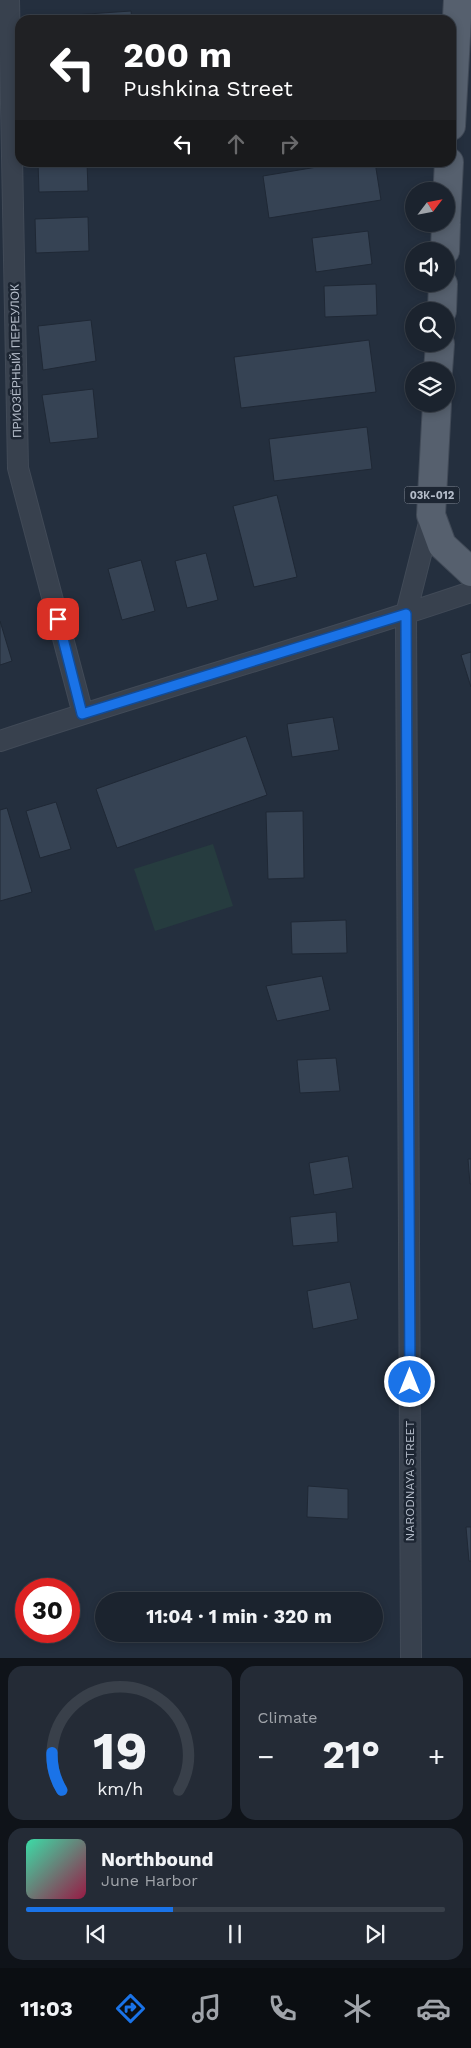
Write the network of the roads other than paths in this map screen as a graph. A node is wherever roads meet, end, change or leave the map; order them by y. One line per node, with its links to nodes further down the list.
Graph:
1 (9, 0): 11 (street, ПРИОЗЁРНЫЙ ПЕРЕУЛОК)
2 (458, 0): 3 (main road)
3 (456, 36)
4 (449, 167): 5 (main road)
5 (448, 182)
6 (437, 412): 7 (main road, 03К-012)
7 (431, 515): 8 (main road, 03К-012); 10 (street, NARODNAYA STREET)
8 (471, 572)
9 (471, 592): 10 (street)
10 (406, 614): 11 (street); 13 (street, NARODNAYA STREET)
11 (82, 714): 12 (street)
12 (0, 742)
13 (411, 1658)

